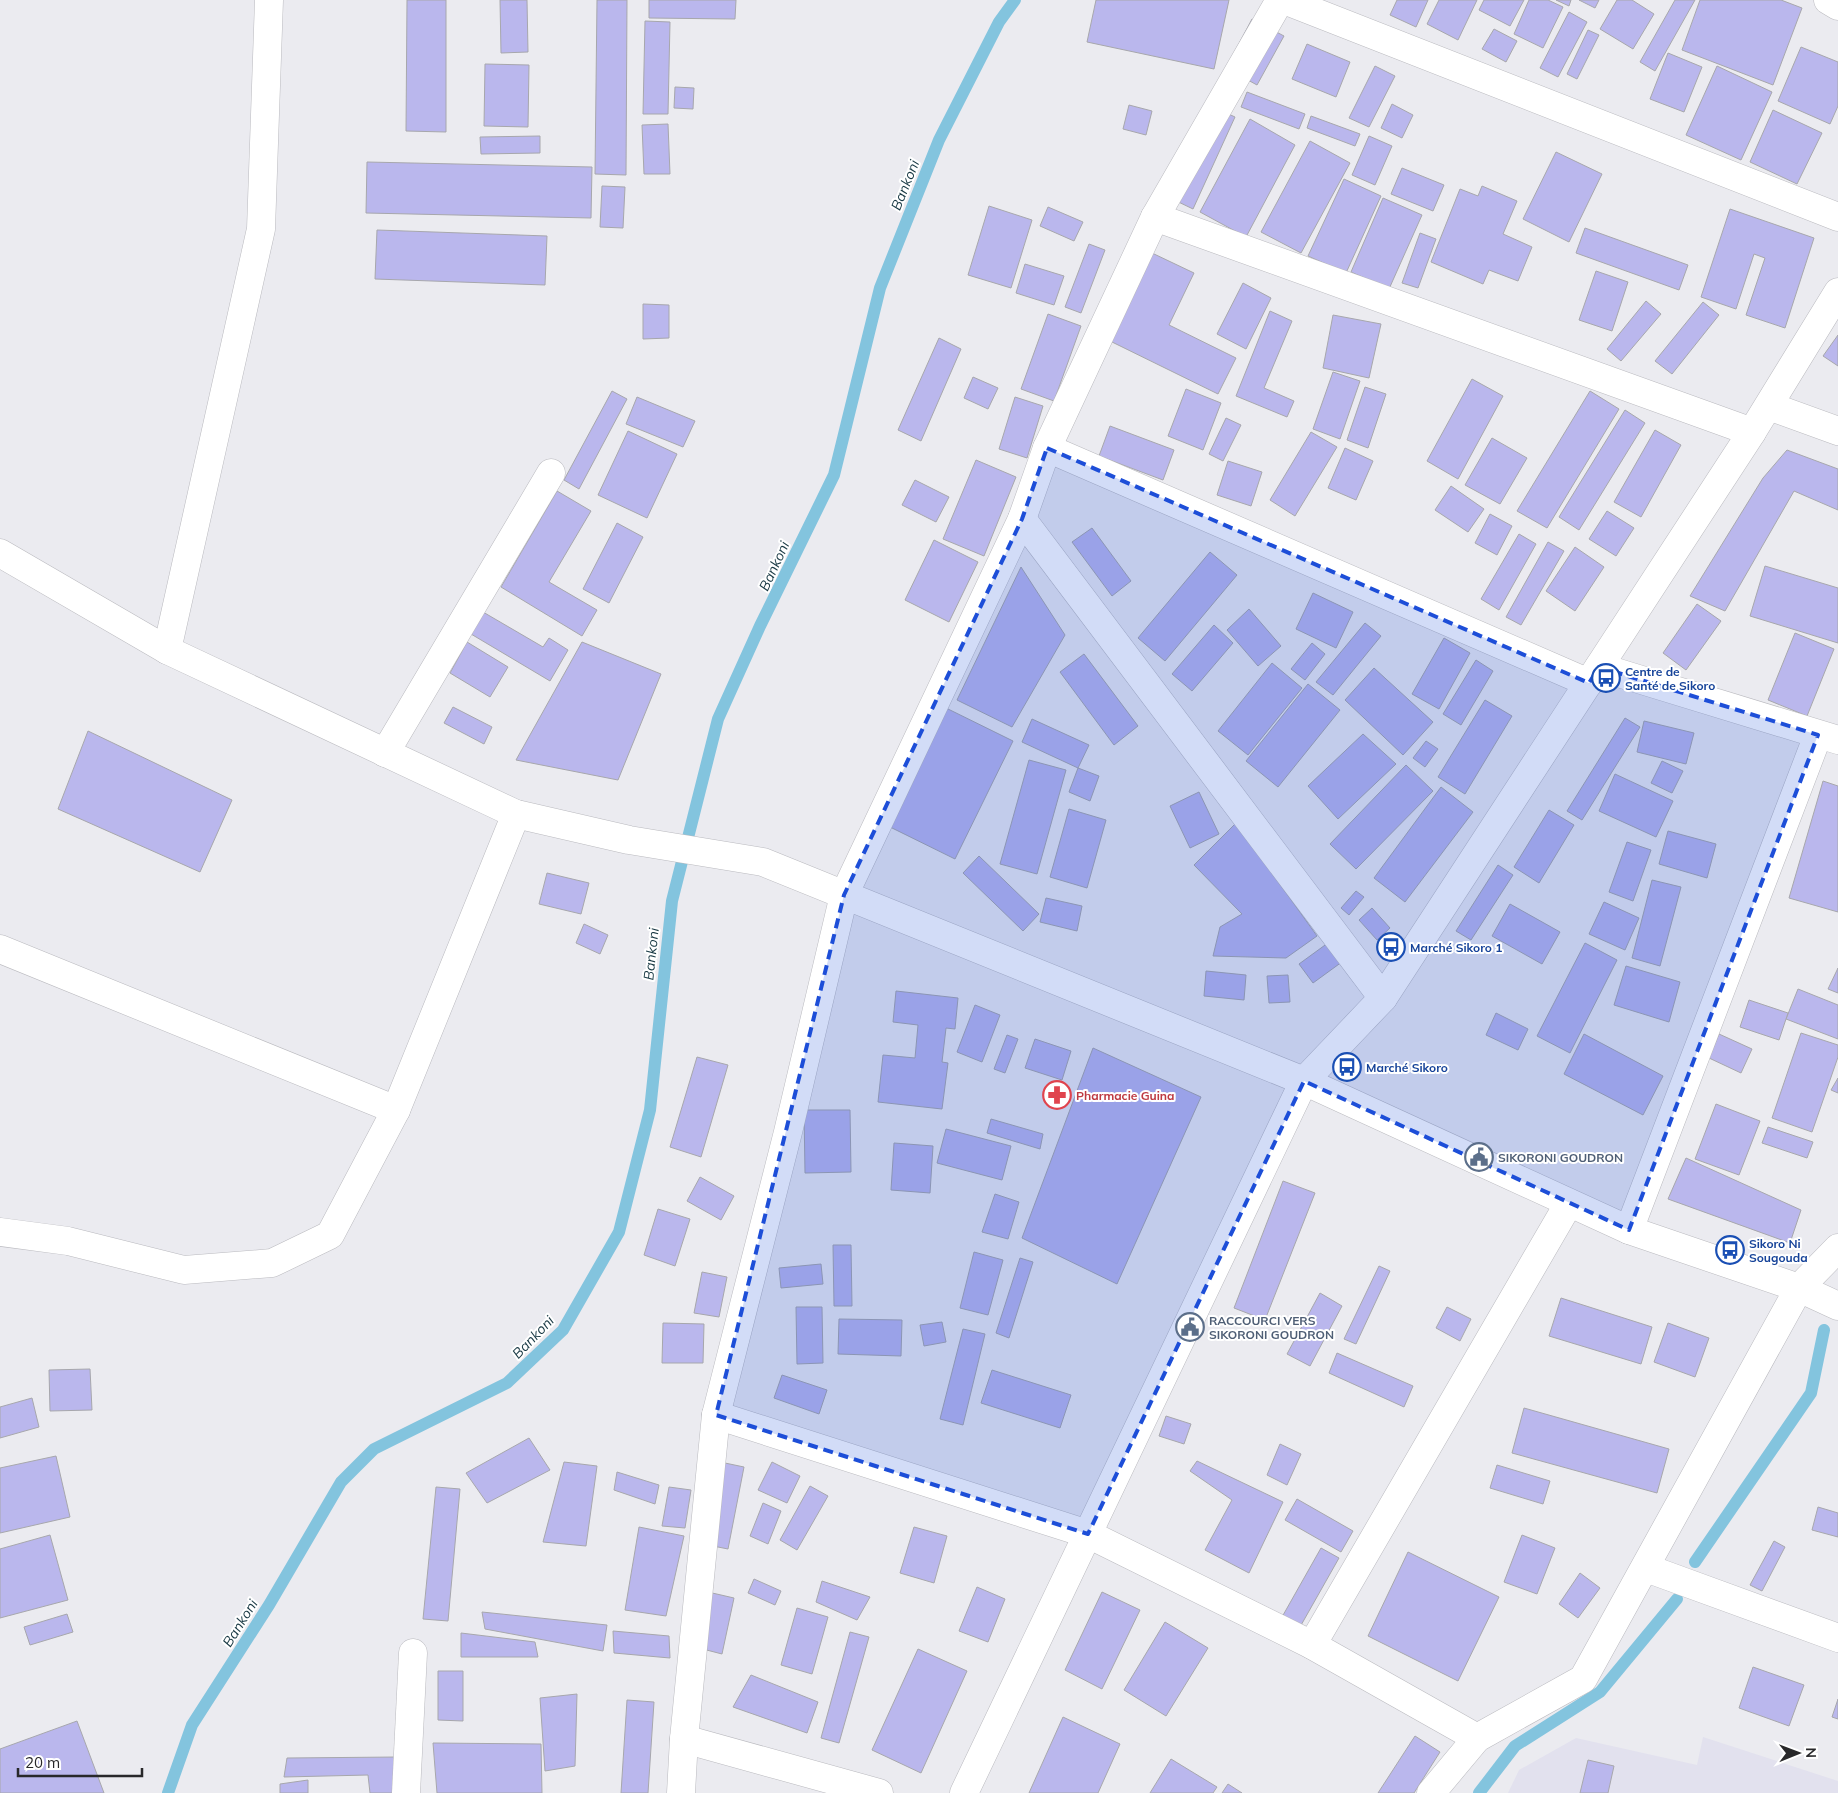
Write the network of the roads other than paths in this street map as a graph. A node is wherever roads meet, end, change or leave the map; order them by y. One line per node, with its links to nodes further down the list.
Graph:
1 (269, 0): 16 (street)
2 (1280, 0): 6 (street)
3 (1284, 0): 7 (street)
4 (1828, 0): 5 (street)
5 (1838, 6)
6 (1154, 217): 11 (street); 12 (street)
7 (1838, 217)
8 (1838, 292): 9 (street)
9 (1769, 406): 10 (street); 11 (street)
10 (1838, 431)
11 (1752, 432): 17 (street)
12 (1047, 448): 14 (street); 17 (street)
13 (551, 472): 19 (street)
14 (1022, 519): 21 (street); 23 (street)
15 (0, 553): 16 (street)
16 (167, 650): 19 (street)
17 (1594, 675): 18 (street); 23 (street)
18 (1828, 738): 27 (street)
19 (385, 753): 20 (street)
20 (516, 814): 21 (street); 25 (street)
21 (844, 895): 24 (street); 32 (street)
22 (0, 950): 25 (street)
23 (1383, 998): 24 (street)
24 (1304, 1081): 26 (street); 33 (street)
25 (396, 1110): 28 (street)
26 (1569, 1203): 27 (street); 36 (street)
27 (1629, 1230): 30 (street)
28 (0, 1232)
29 (1838, 1248): 30 (street)
30 (1799, 1288): 31 (street); 34 (street)
31 (1838, 1306)
32 (716, 1415): 33 (street); 39 (street)
33 (1088, 1534): 36 (street); 43 (street)
34 (1646, 1568): 35 (street); 38 (street)
35 (1838, 1638)
36 (1312, 1645): 38 (street)
37 (413, 1653): 40 (street)
38 (1477, 1738): 44 (street)
39 (684, 1739): 41 (street); 42 (street)
40 (406, 1793)
41 (681, 1793)
42 (879, 1793)
43 (964, 1793)
44 (1431, 1793)

